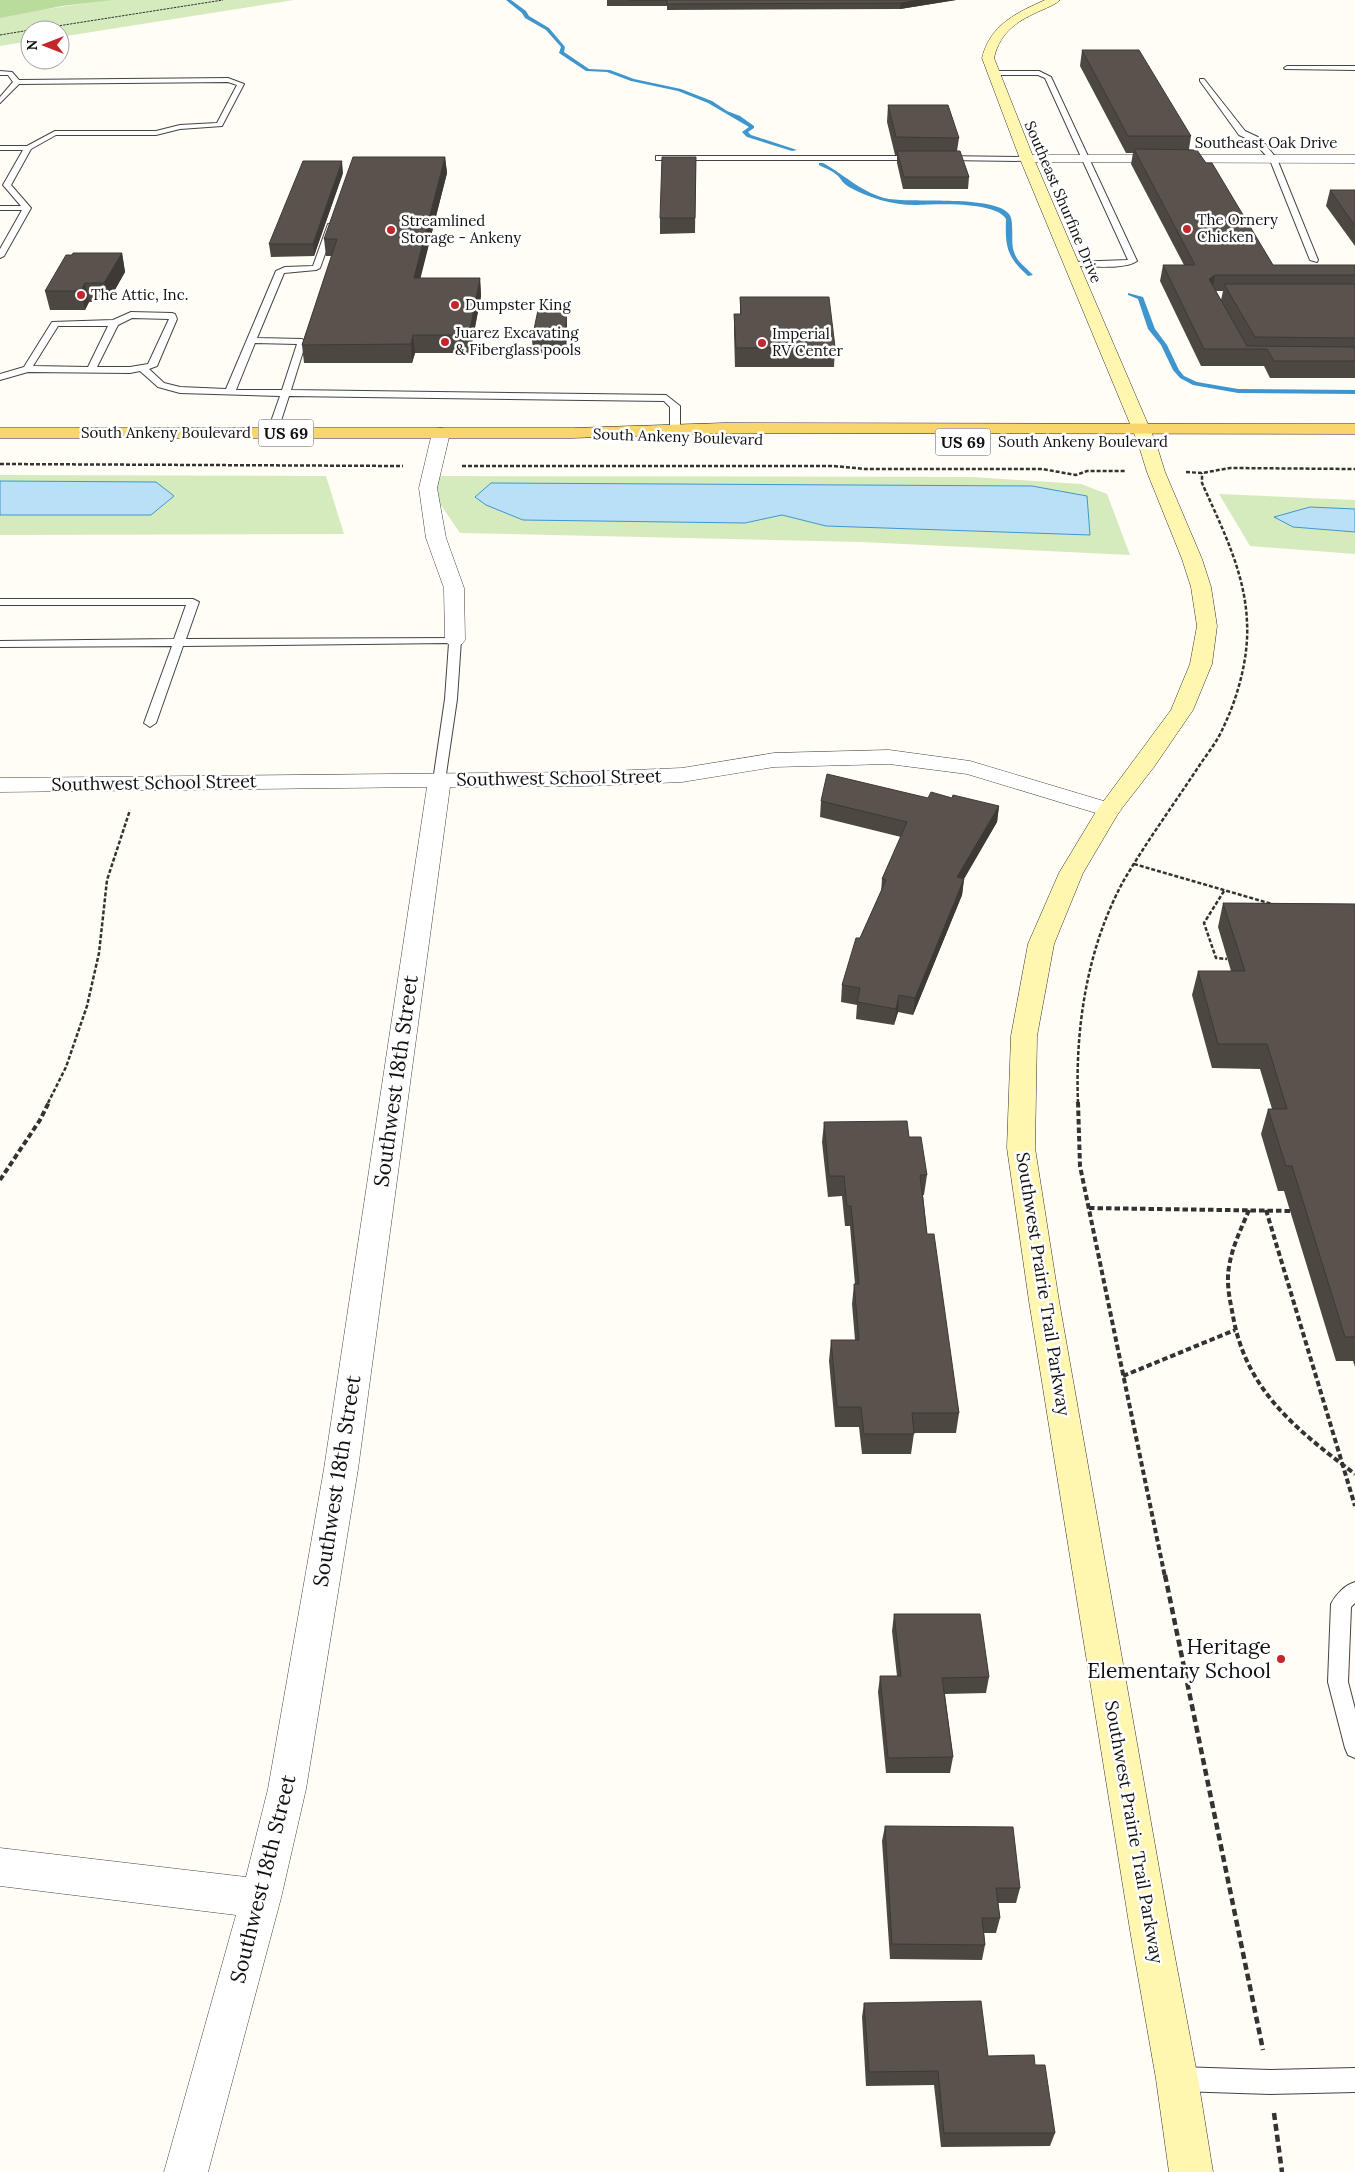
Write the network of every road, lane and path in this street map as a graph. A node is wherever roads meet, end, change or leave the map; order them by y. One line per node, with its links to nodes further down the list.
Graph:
1 (223, 0): 3 (path)
2 (1054, 0): 9 (street, Southeast Shurfine Drive)
3 (70, 24)
4 (20, 32): 5 (path)
5 (0, 35)
6 (1287, 68): 7 (lane)
7 (1355, 68)
8 (0, 73): 11 (lane)
9 (992, 73): 18 (street, Southeast Shurfine Drive); 19 (lane)
10 (1202, 80): 20 (lane)
11 (17, 82): 12 (lane); 14 (lane)
12 (0, 101)
13 (0, 148): 14 (lane)
14 (28, 148): 23 (lane)
15 (659, 158): 16 (lane)
16 (923, 158)
17 (932, 158): 18 (lane)
18 (1027, 159): 19 (street, Southeast Oak Drive); 27 (street, Southeast Shurfine Drive)
19 (1086, 159): 20 (street, Southeast Oak Drive); 27 (lane)
20 (1273, 159): 21 (street, Southeast Oak Drive); 26 (lane)
21 (1355, 159)
22 (0, 208): 23 (lane)
23 (27, 208): 25 (lane)
24 (334, 216): 29 (lane)
25 (0, 256)
26 (1314, 260)
27 (1072, 264): 42 (street, Southeast Shurfine Drive)
28 (114, 323): 30 (lane); 31 (lane); 32 (lane)
29 (252, 340): 34 (lane); 35 (lane)
30 (27, 369): 32 (lane); 33 (lane)
31 (143, 369): 32 (lane); 34 (lane)
32 (91, 370)
33 (0, 377)
34 (230, 392): 35 (lane)
35 (285, 393): 37 (lane); 39 (lane)
36 (1355, 429): 42 (main road, South Ankeny Boulevard / US 69)
37 (675, 430): 41 (main road, South Ankeny Boulevard / US 69); 42 (main road, South Ankeny Boulevard / US 69)
38 (0, 433): 39 (main road, South Ankeny Boulevard / US 69)
39 (272, 433): 40 (main road, South Ankeny Boulevard / US 69)
40 (441, 433): 41 (main road, South Ankeny Boulevard / US 69); 45 (street)
41 (572, 433): 42 (main road, South Ankeny Boulevard / US 69)
42 (1144, 436): 43 (main road, South Ankeny Boulevard / US 69); 47 (street, Southwest Prairie Trail Parkway)
43 (1355, 444)
44 (0, 464): 45 (path)
45 (432, 466): 47 (path); 50 (street)
46 (1355, 469): 48 (path)
47 (1156, 472): 48 (path); 57 (street, Southwest Prairie Trail Parkway)
48 (1202, 472): 58 (path)
49 (0, 602): 52 (lane)
50 (454, 640): 52 (lane); 54 (lane)
51 (0, 644): 52 (lane)
52 (178, 644): 53 (lane)
53 (150, 723)
54 (439, 780): 55 (street, Southwest School Street); 57 (street, Southwest School Street); 75 (street, Southwest 18th Street)
55 (0, 785)
56 (132, 804): 62 (path)
57 (1109, 810): 76 (street, Southwest Prairie Trail Parkway)
58 (1134, 864): 59 (path); 63 (path)
59 (1224, 891): 60 (path); 61 (path)
60 (1280, 905)
61 (1227, 959)
62 (0, 1180)
63 (1089, 1208): 64 (path); 68 (path)
64 (1248, 1210): 65 (path); 67 (path)
65 (1266, 1210): 66 (path); 69 (path)
66 (1290, 1211)
67 (1235, 1330): 68 (path); 69 (path)
68 (1123, 1376): 78 (path)
69 (1343, 1465): 70 (path); 71 (path)
70 (1355, 1474)
71 (1355, 1506)
72 (1355, 1590): 73 (lane)
73 (1355, 1748)
74 (0, 1867): 75 (street)
75 (261, 1898): 79 (street, Southwest 18th Street)
76 (1178, 2079): 78 (lane); 80 (street, Southwest Prairie Trail Parkway)
77 (1355, 2080): 78 (lane)
78 (1270, 2082): 81 (path)
79 (186, 2172)
80 (1191, 2172)
81 (1282, 2172)

